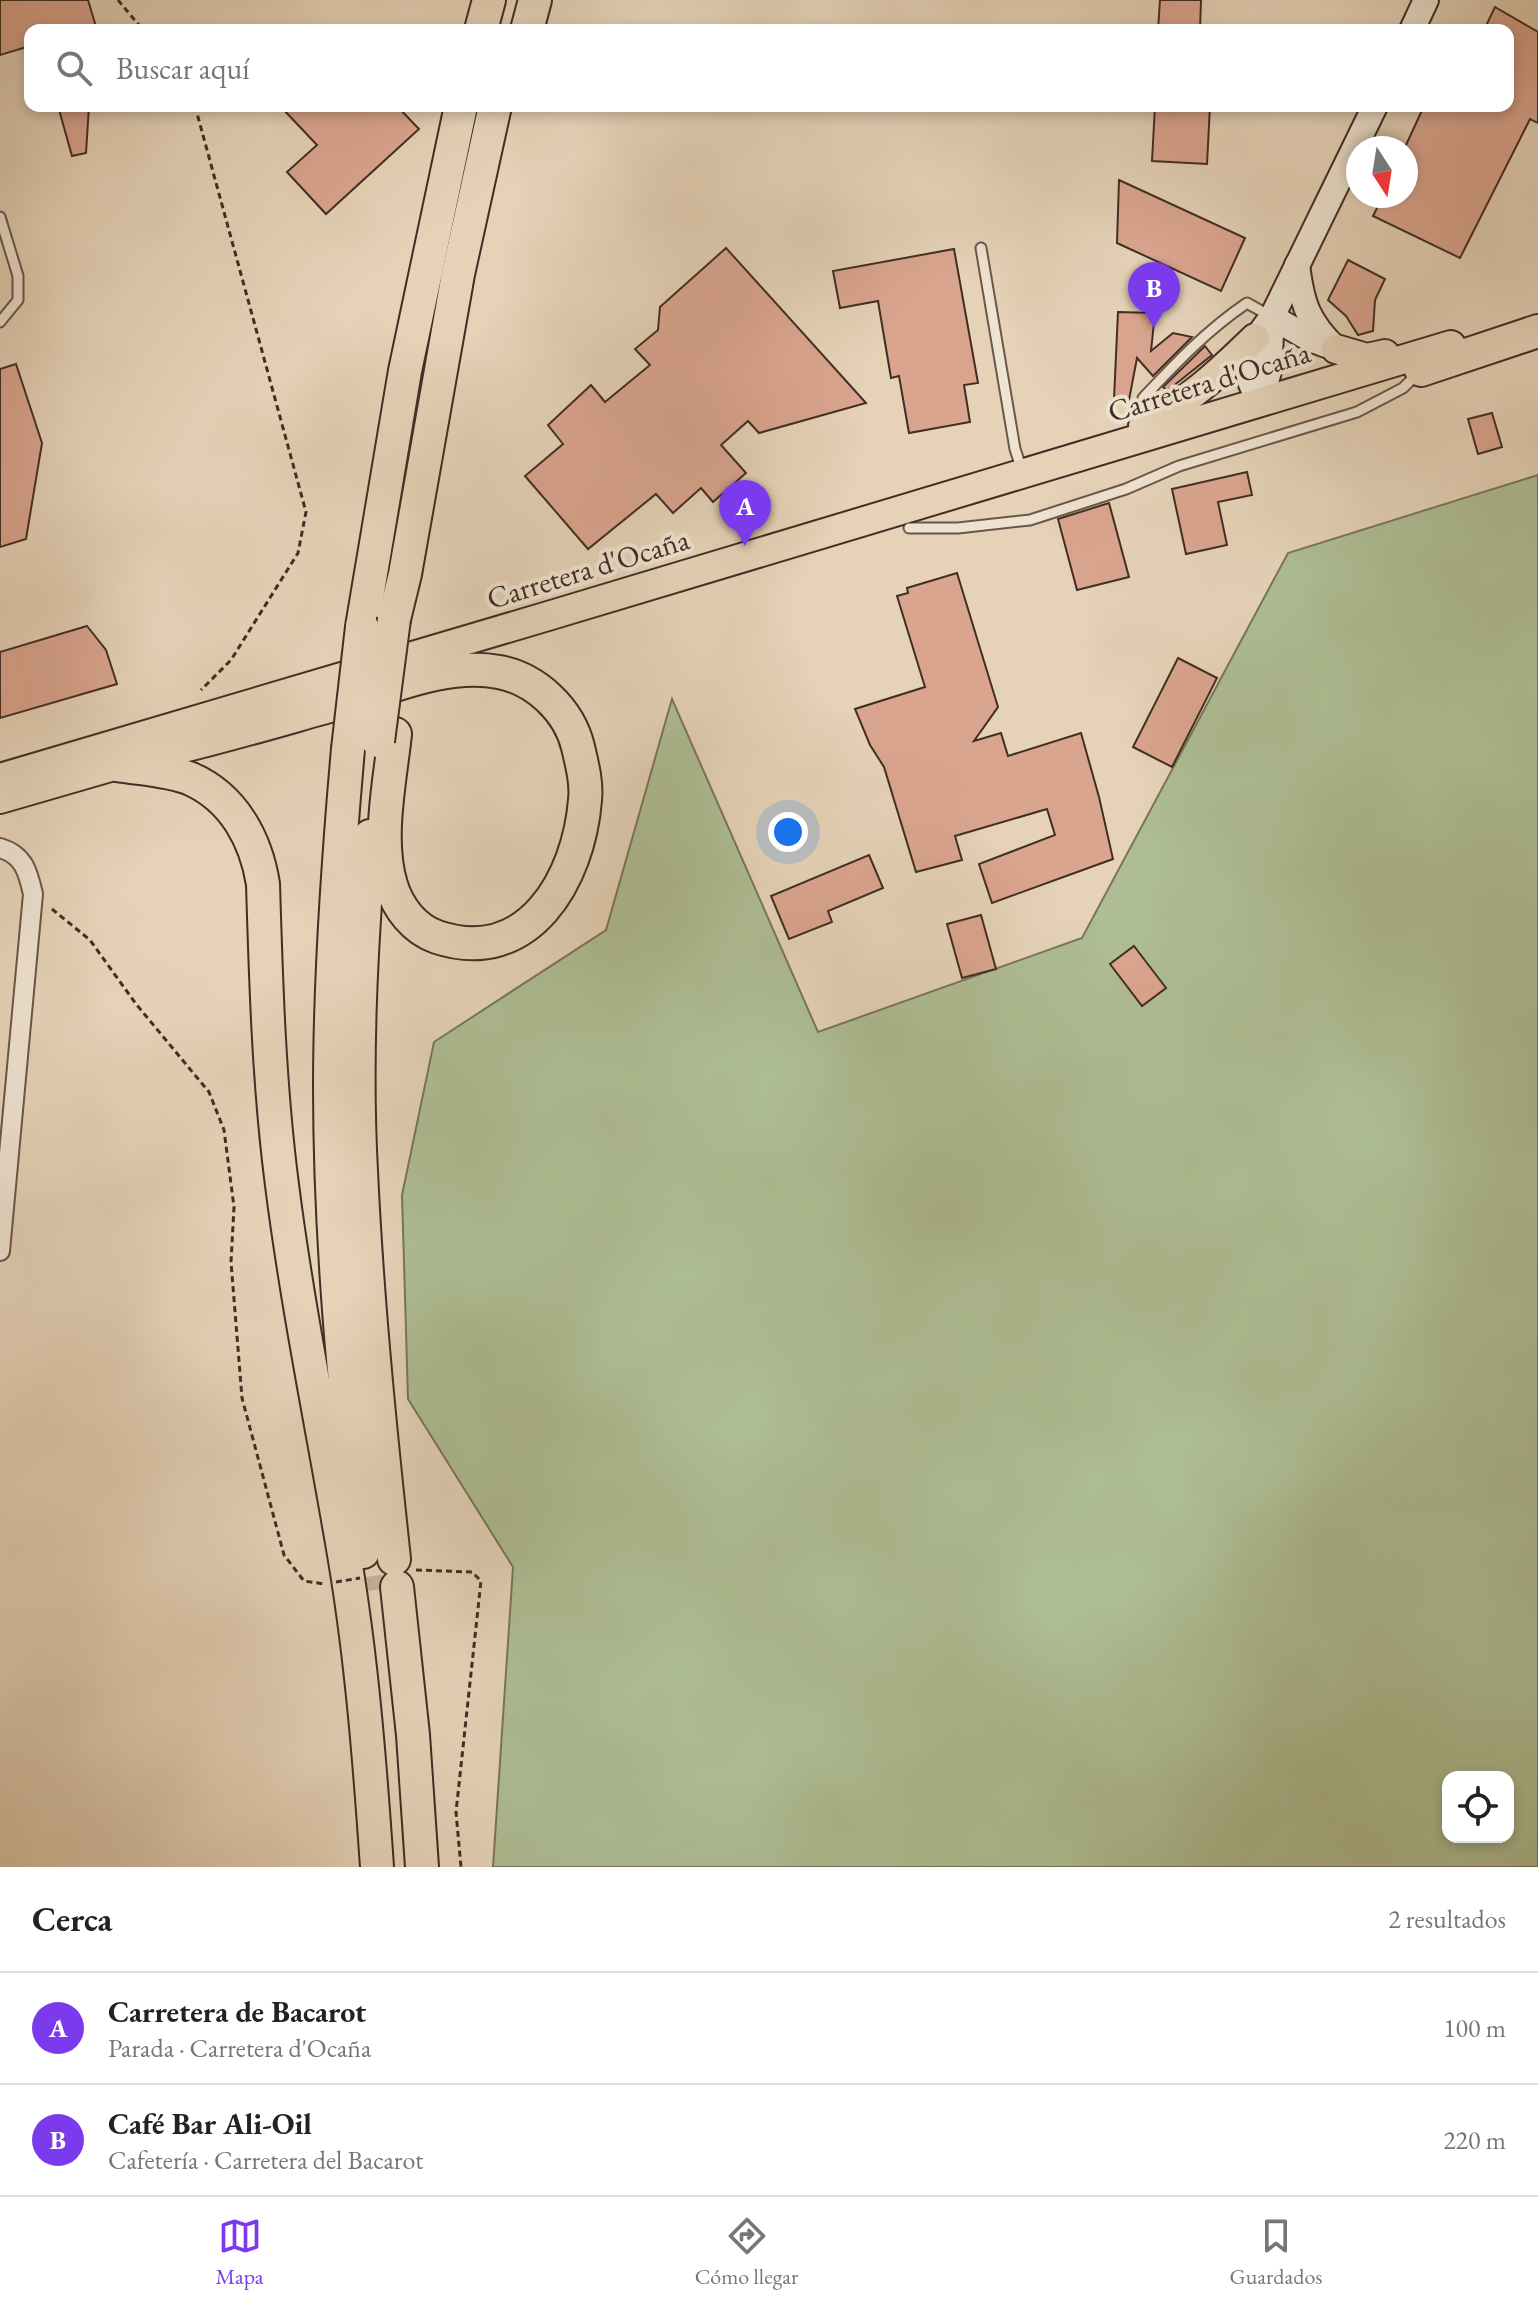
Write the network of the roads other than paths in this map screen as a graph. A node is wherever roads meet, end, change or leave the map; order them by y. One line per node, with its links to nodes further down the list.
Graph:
1 (471, 0): 6 (highway)
2 (489, 0): 7 (highway)
3 (519, 0): 8 (highway)
4 (535, 0): 9 (highway)
5 (1426, 0): 10 (street)
6 (465, 24)
7 (483, 24)
8 (513, 24)
9 (529, 24)
10 (1415, 24)
11 (445, 112): 30 (highway)
12 (460, 112): 30 (highway)
13 (1372, 112): 17 (street)
14 (496, 114): 31 (highway, bridge)
15 (0, 217): 19 (lane)
16 (981, 248): 27 (lane)
17 (1297, 265): 20 (street); 23 (street)
18 (1538, 316): 22 (highway)
19 (0, 322)
20 (1264, 327): 23 (street); 25 (street); 26 (main road); 26 (lane)
21 (1538, 331): 24 (highway)
22 (1471, 339): 23 (main road); 25 (main road, Carretera d'Ocaña)
23 (1336, 349)
24 (1411, 374): 25 (main road); 28 (main road, Carretera d'Ocaña); 29 (lane)
25 (1261, 402): 27 (main road, Carretera d'Ocaña); 28 (main road)
26 (1142, 426): 27 (main road)
27 (1023, 474): 34 (main road, Carretera d'Ocaña)
28 (942, 517): 29 (main road, Carretera d'Ocaña)
29 (909, 528): 32 (main road, Carretera d'Ocaña)
30 (372, 560): 31 (highway, bridge)
31 (373, 741): 32 (highway); 38 (highway)
32 (158, 752): 33 (main road, Carretera d'Ocaña)
33 (117, 765): 35 (main road, Carretera d'Ocaña); 39 (highway)
34 (0, 778)
35 (0, 799)
36 (6, 849): 37 (street)
37 (0, 1251)
38 (375, 1578): 40 (highway); 41 (highway)
39 (377, 1867)
40 (391, 1867)
41 (422, 1867)

